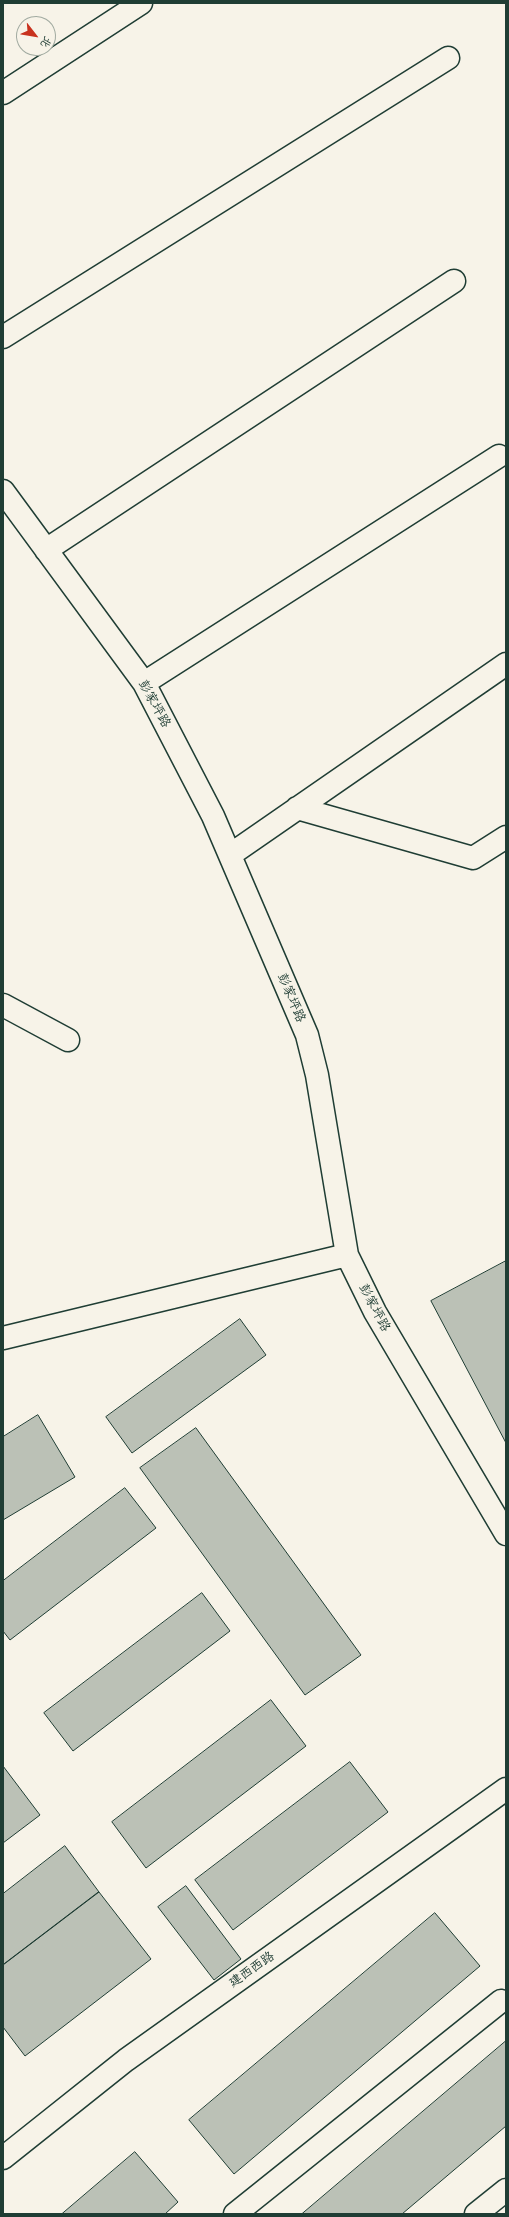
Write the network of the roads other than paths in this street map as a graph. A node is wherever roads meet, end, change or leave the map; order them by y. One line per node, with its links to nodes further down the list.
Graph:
1 (141, 3): 3 (street)
2 (448, 58): 5 (street)
3 (3, 93)
4 (454, 281): 8 (street)
5 (3, 337)
6 (500, 456): 10 (street)
7 (3, 491): 8 (street, 彭家坪路)
8 (46, 550): 10 (street, 彭家坪路)
9 (506, 664): 11 (street)
10 (144, 683): 13 (street, 彭家坪路)
11 (297, 808): 12 (street); 13 (street)
12 (506, 837)
13 (230, 855): 16 (street, 彭家坪路)
14 (3, 1005): 15 (street)
15 (68, 1040)
16 (347, 1255): 17 (street); 18 (street, 彭家坪路)
17 (3, 1338)
18 (506, 1534)
19 (506, 1789): 21 (street, 建西西路)
20 (501, 2001): 23 (street)
21 (3, 2158)
22 (506, 2190): 24 (street)
23 (235, 2214)
24 (476, 2214)

